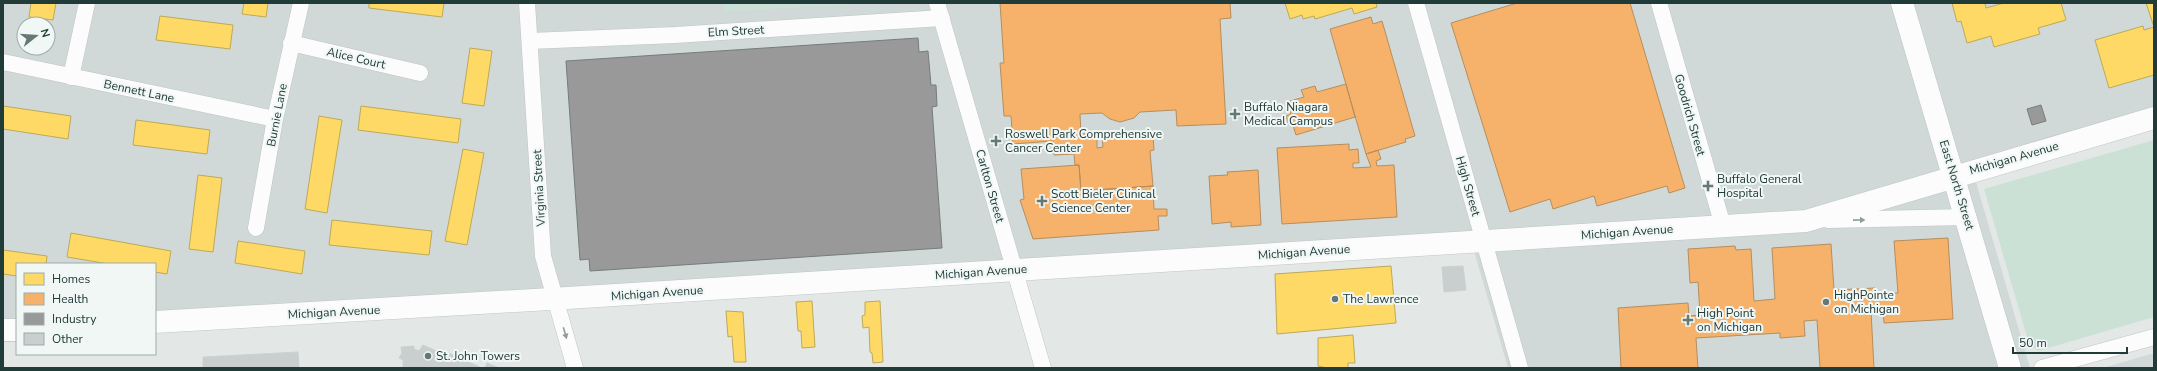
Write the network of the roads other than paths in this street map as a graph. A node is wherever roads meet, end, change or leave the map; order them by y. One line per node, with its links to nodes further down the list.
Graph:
1 (87, 3): 13 (street)
2 (300, 3): 10 (street, Burnie Lane)
3 (527, 3): 9 (street, Virginia Street)
4 (937, 3): 8 (street, Carlton Street)
5 (1416, 3): 21 (street, High Street)
6 (1659, 3): 19 (street, Goodrich Street)
7 (1902, 3): 16 (street, East North Street)
8 (942, 18): 9 (street, Elm Street); 22 (street, Carlton Street)
9 (530, 41): 23 (street, Virginia Street)
10 (291, 43): 12 (street, Alice Court); 15 (street, Burnie Lane)
11 (3, 62): 13 (street, Bennett Lane)
12 (420, 73)
13 (71, 77): 15 (street, Bennett Lane)
14 (2154, 118): 16 (street, Michigan Avenue)
15 (275, 119): 20 (street, Burnie Lane)
16 (1954, 175): 17 (street, East North Street); 18 (street, Michigan Avenue)
17 (1966, 217): 18 (street, Michigan Avenue, one-way to 17); 31 (street, East North Street)
18 (1806, 221): 19 (street, Michigan Avenue)
19 (1723, 226): 21 (street, Michigan Avenue)
20 (256, 228)
21 (1484, 241): 22 (street, Michigan Avenue); 30 (street, High Street)
22 (1015, 270): 23 (street, Michigan Avenue); 29 (street, Carlton Street)
23 (555, 299): 24 (street, Michigan Avenue); 28 (street, Virginia Street, one-way to 28)
24 (156, 322)
25 (3, 330): 26 (street)
26 (16, 330)
27 (2154, 337): 32 (street)
28 (575, 368)
29 (1043, 368)
30 (1520, 368)
31 (2010, 368)
32 (2042, 368)

